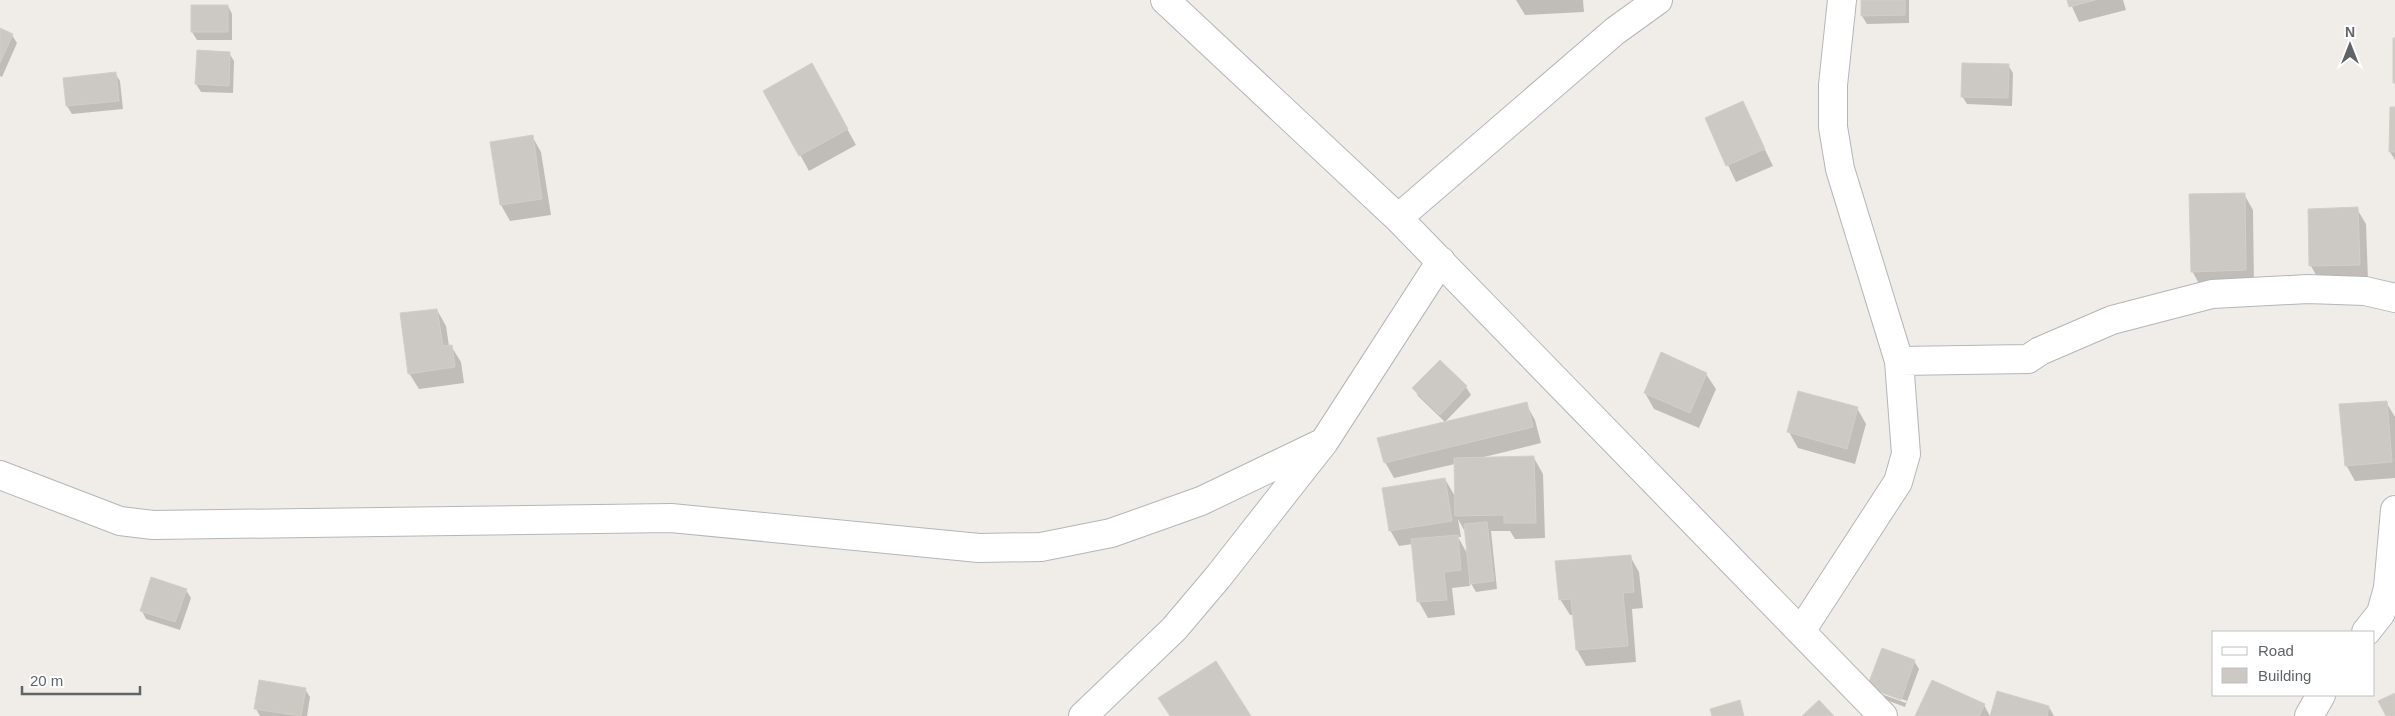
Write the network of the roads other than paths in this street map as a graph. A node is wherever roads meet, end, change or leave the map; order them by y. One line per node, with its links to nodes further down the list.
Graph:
1 (1166, 0): 4 (street)
2 (1658, 0): 4 (street)
3 (1842, 0): 7 (street)
4 (1398, 218): 5 (street)
5 (1441, 261): 8 (street); 12 (street)
6 (2395, 298): 7 (street)
7 (1899, 361): 12 (street)
8 (1324, 442): 9 (street); 14 (street)
9 (0, 475)
10 (2395, 510): 11 (street)
11 (2367, 631)
12 (1801, 632): 15 (street)
13 (2320, 696): 16 (street)
14 (1083, 716)
15 (1883, 716)
16 (2309, 716)

